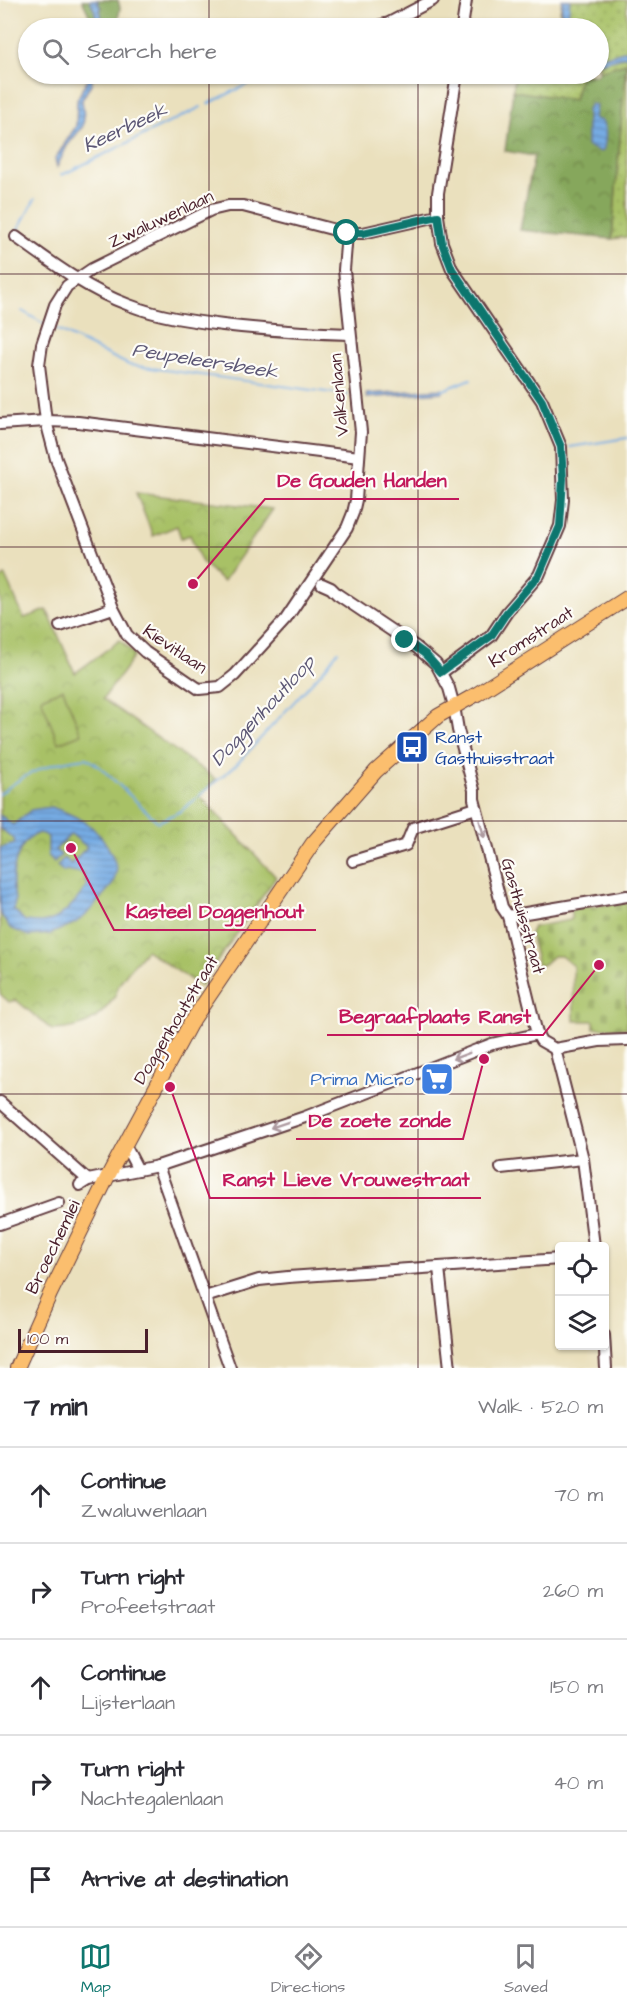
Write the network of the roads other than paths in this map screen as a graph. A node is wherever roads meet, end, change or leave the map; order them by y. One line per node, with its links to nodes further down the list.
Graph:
1 (433, 0): 3 (street)
2 (466, 0): 4 (street)
3 (399, 18)
4 (463, 18)
5 (455, 84): 6 (street)
6 (438, 216): 7 (street, Zwaluwenlaan); 18 (street)
7 (347, 233): 9 (street, Zwaluwenlaan); 10 (street, Valkenlaan)
8 (16, 237): 9 (street)
9 (77, 278): 10 (street); 11 (street, Kievitlaan)
10 (351, 334): 13 (street, Valkenlaan)
11 (46, 421): 12 (street); 13 (street); 16 (street, Kievitlaan)
12 (0, 424)
13 (359, 457): 14 (street, Valkenlaan)
14 (318, 582): 16 (street, Kievitlaan); 18 (street)
15 (627, 598): 19 (main road, Kromstraat)
16 (112, 608): 17 (street)
17 (60, 626)
18 (441, 672): 19 (street, Gasthuisstraat)
19 (454, 706): 20 (street, Gasthuisstraat); 28 (main road, Doggenhoutstraat)
20 (476, 808): 21 (street); 23 (street, Gasthuisstraat, one-way to 23)
21 (353, 861)
22 (627, 896): 23 (street)
23 (508, 915): 24 (street, Gasthuisstraat)
24 (537, 1034): 26 (street); 30 (street, one-way to 30)
25 (627, 1040): 26 (street)
26 (555, 1049): 29 (street)
27 (0, 1102): 33 (street)
28 (124, 1145): 32 (street); 33 (main road, Doggenhoutstraat)
29 (583, 1159): 31 (street); 36 (street)
30 (158, 1166): 32 (street); 39 (street)
31 (501, 1168)
32 (138, 1170): 33 (street)
33 (108, 1176): 41 (main road, Broechemlei)
34 (59, 1203): 35 (street)
35 (0, 1224)
36 (593, 1242)
37 (555, 1259): 38 (street)
38 (439, 1268): 39 (street); 43 (street)
39 (205, 1297): 42 (street)
40 (605, 1350): 44 (street)
41 (17, 1368)
42 (230, 1368)
43 (450, 1368)
44 (606, 1368)

